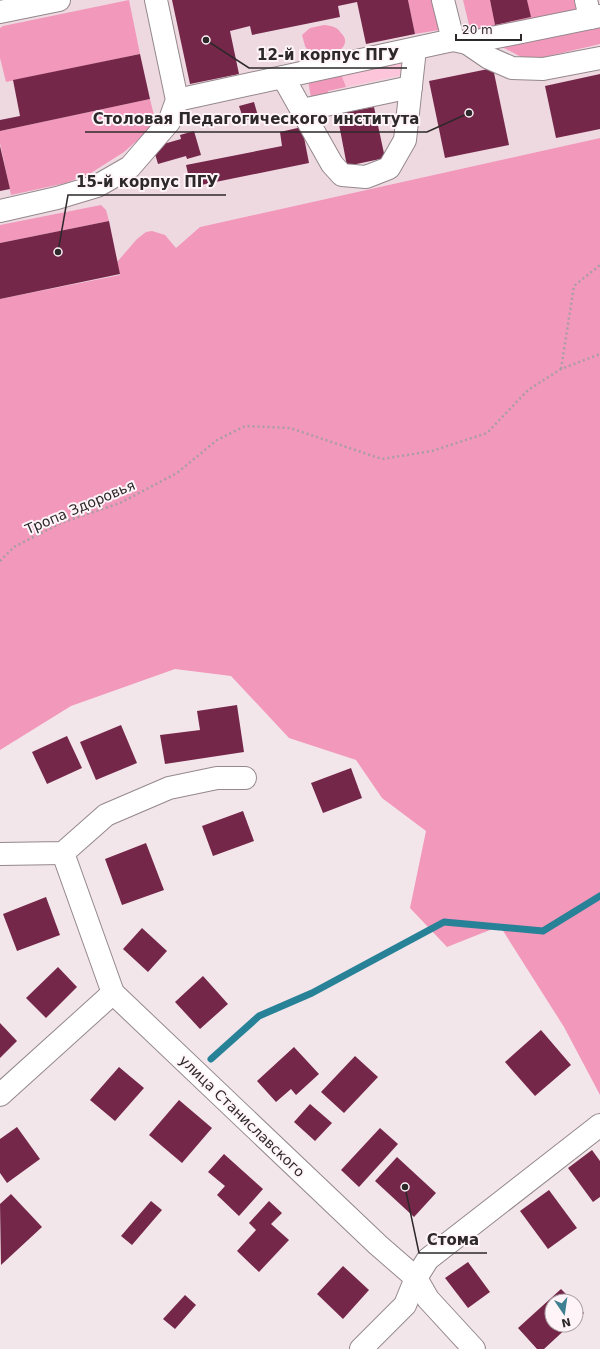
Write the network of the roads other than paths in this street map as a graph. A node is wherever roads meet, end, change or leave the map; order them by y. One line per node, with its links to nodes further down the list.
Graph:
1 (59, 0): 5 (street)
2 (156, 0): 11 (street)
3 (443, 0): 6 (street)
4 (592, 11): 6 (street)
5 (0, 12)
6 (460, 42): 7 (street); 8 (street)
7 (415, 49): 9 (street); 10 (street)
8 (600, 58)
9 (284, 77): 11 (street); 12 (street)
10 (411, 87): 12 (street); 12 (street)
11 (177, 100): 13 (street)
12 (302, 110)
13 (0, 210)
14 (245, 778): 15 (street)
15 (63, 853): 16 (street); 17 (street)
16 (0, 854)
17 (113, 993): 18 (street); 20 (street, улица Станиславского)
18 (0, 1095)
19 (600, 1125): 20 (street)
20 (416, 1278): 21 (street); 22 (street, улица Станиславского)
21 (361, 1349)
22 (474, 1349)

